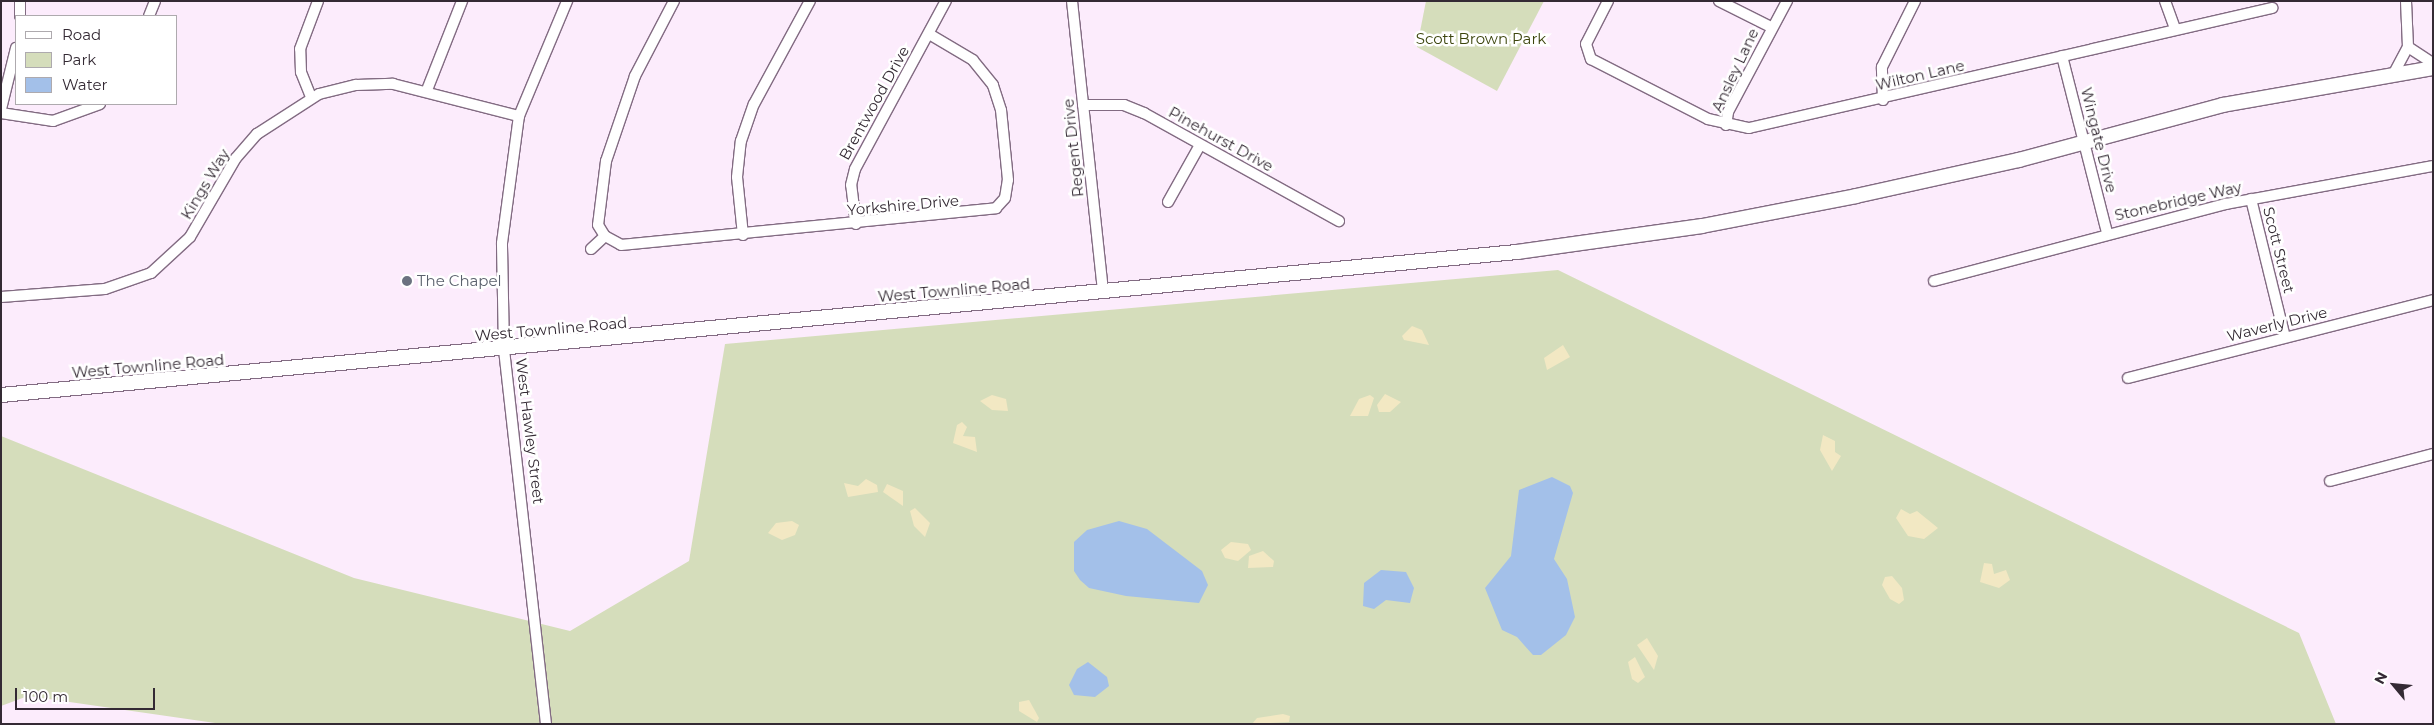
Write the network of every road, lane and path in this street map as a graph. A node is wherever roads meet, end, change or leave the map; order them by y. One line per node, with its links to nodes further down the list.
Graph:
1 (20, 1): 17 (street)
2 (154, 1): 18 (street)
3 (318, 1): 29 (street)
4 (462, 1): 28 (street)
5 (567, 1): 35 (street, West Hawley Street)
6 (674, 1): 45 (street)
7 (810, 1): 46 (street)
8 (946, 1): 21 (street, Brentwood Drive)
9 (1072, 1): 32 (street, Regent Drive)
10 (1608, 1): 36 (street, Wilton Lane)
11 (1719, 1): 19 (street)
12 (1787, 1): 19 (street, Ansley Lane)
13 (1915, 1): 30 (street)
14 (2165, 1): 20 (street)
15 (2406, 1): 22 (street)
16 (2272, 8): 20 (street, Wilton Lane)
17 (20, 15)
18 (149, 15)
19 (1771, 28): 36 (street, Ansley Lane)
20 (2175, 28): 24 (street, Wilton Lane)
21 (930, 34): 43 (street, Brentwood Drive); 43 (street, Yorkshire Drive)
22 (2408, 46): 25 (street); 27 (street)
23 (15, 52): 33 (street)
24 (2062, 56): 30 (street, Wilton Lane); 37 (street, Wingate Drive)
25 (2433, 64)
26 (2433, 68): 27 (main road, West Townline Road)
27 (2394, 73): 37 (main road, West Townline Road)
28 (427, 90): 29 (street, Kings Way); 35 (street, Kings Way)
29 (311, 97): 50 (street, Kings Way)
30 (1883, 100): 36 (street, Wilton Lane)
31 (97, 105): 34 (street)
32 (1083, 105): 38 (street, Pinehurst Drive); 49 (street, Regent Drive)
33 (1, 109)
34 (1, 113)
35 (519, 116): 53 (street, West Hawley Street)
36 (1726, 125)
37 (2083, 141): 44 (street, Wingate Drive); 49 (main road, West Townline Road)
38 (1200, 145): 41 (street); 42 (street, Pinehurst Drive)
39 (2433, 166): 40 (street, Stonebridge Way)
40 (2251, 200): 44 (street, Stonebridge Way); 52 (street, Scott Street)
41 (1168, 202)
42 (1339, 221)
43 (856, 224): 46 (street, Yorkshire Drive)
44 (2107, 232): 48 (street, Stonebridge Way)
45 (604, 236): 46 (street, Yorkshire Drive); 47 (street)
46 (743, 236)
47 (591, 249)
48 (1934, 281)
49 (1104, 292): 53 (main road, West Townline Road)
50 (1, 298)
51 (2433, 300): 52 (street, Waverly Drive)
52 (2285, 337): 54 (street, Waverly Drive)
53 (504, 350): 55 (main road, West Townline Road); 58 (street, West Hawley Street)
54 (2128, 378)
55 (1, 395)
56 (2433, 454): 57 (street)
57 (2330, 481)
58 (546, 724)

